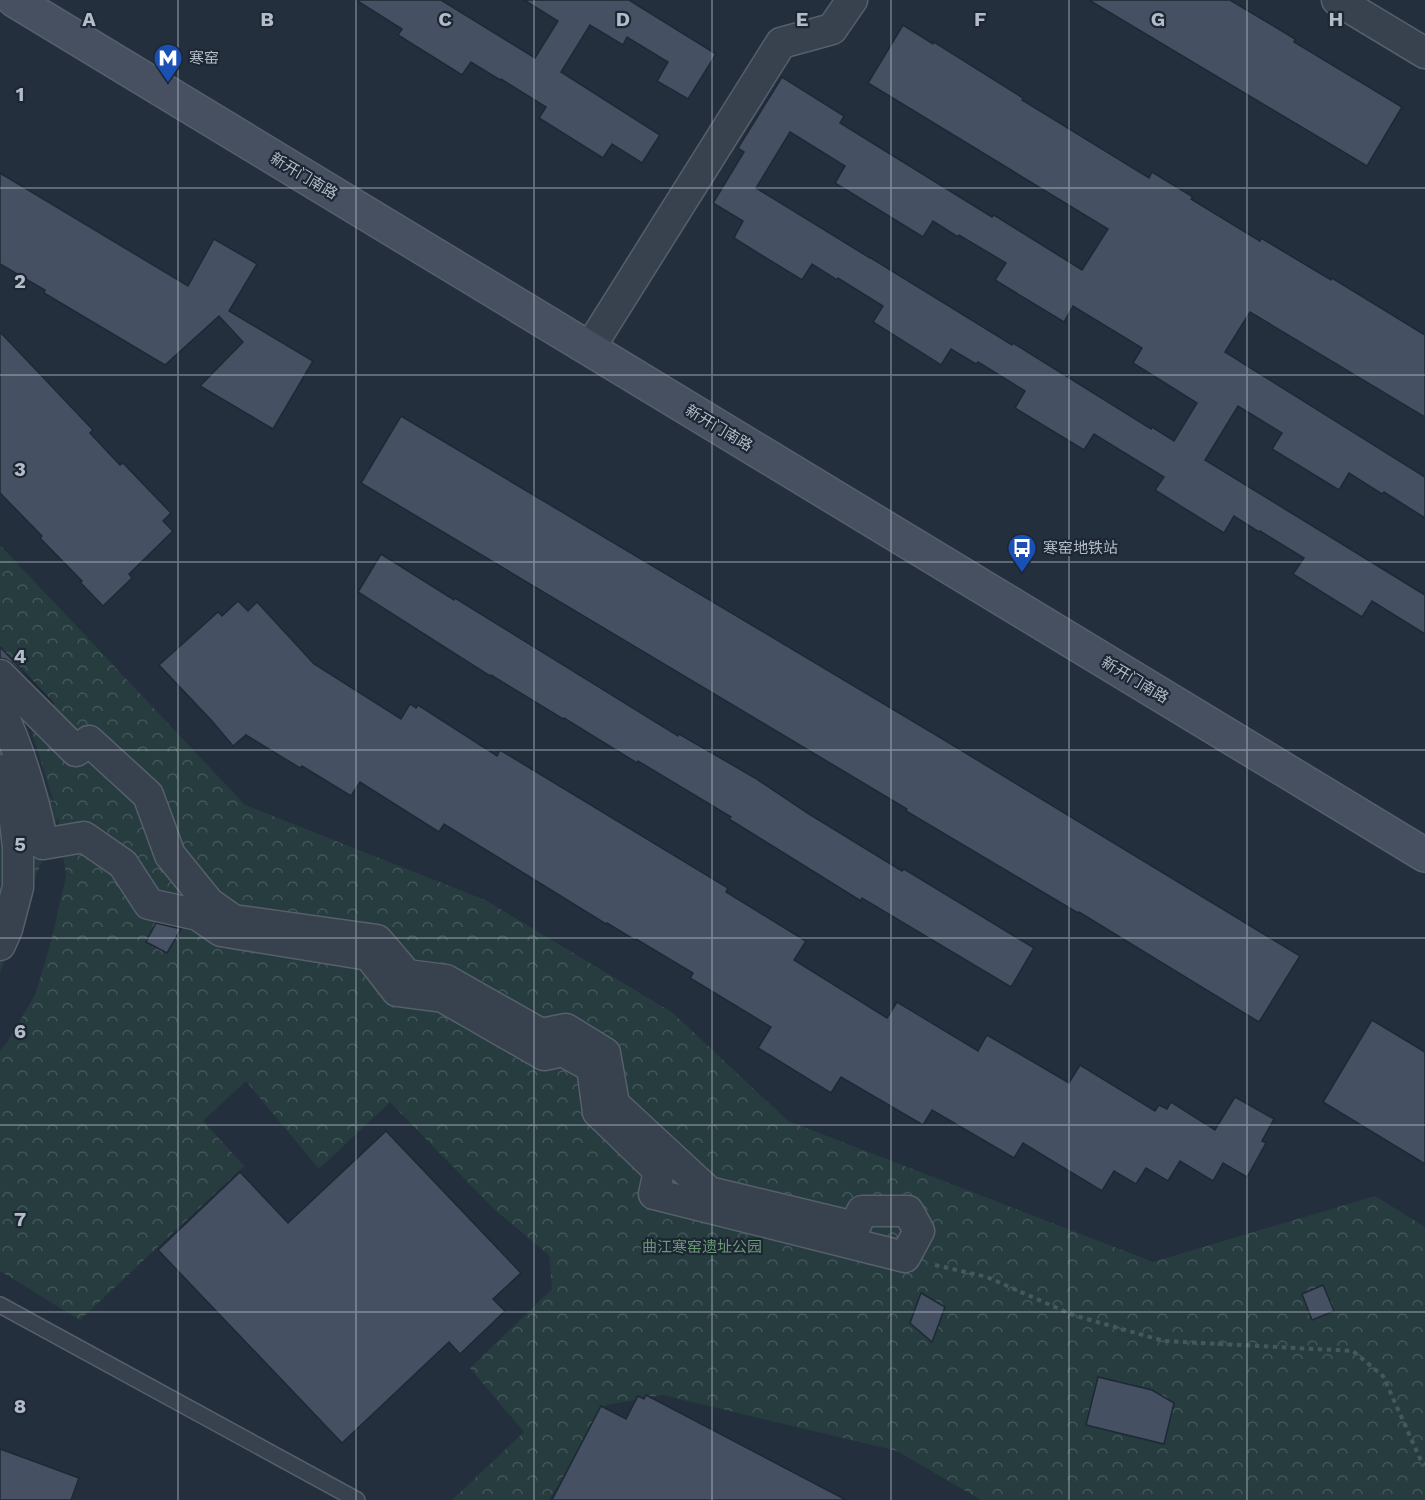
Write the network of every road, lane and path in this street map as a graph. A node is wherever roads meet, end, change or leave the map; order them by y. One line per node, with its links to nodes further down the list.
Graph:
1 (14, 0): 5 (street, 新开门南路)
2 (852, 0): 5 (street)
3 (1337, 0): 4 (street)
4 (1425, 53)
5 (589, 349): 9 (street, 新开门南路)
6 (0, 675): 11 (street)
7 (0, 709): 11 (street)
8 (0, 770): 10 (street)
9 (1425, 855)
10 (0, 945)
11 (905, 1257): 13 (path)
12 (0, 1305): 14 (lane)
13 (1425, 1465)
14 (357, 1500)

